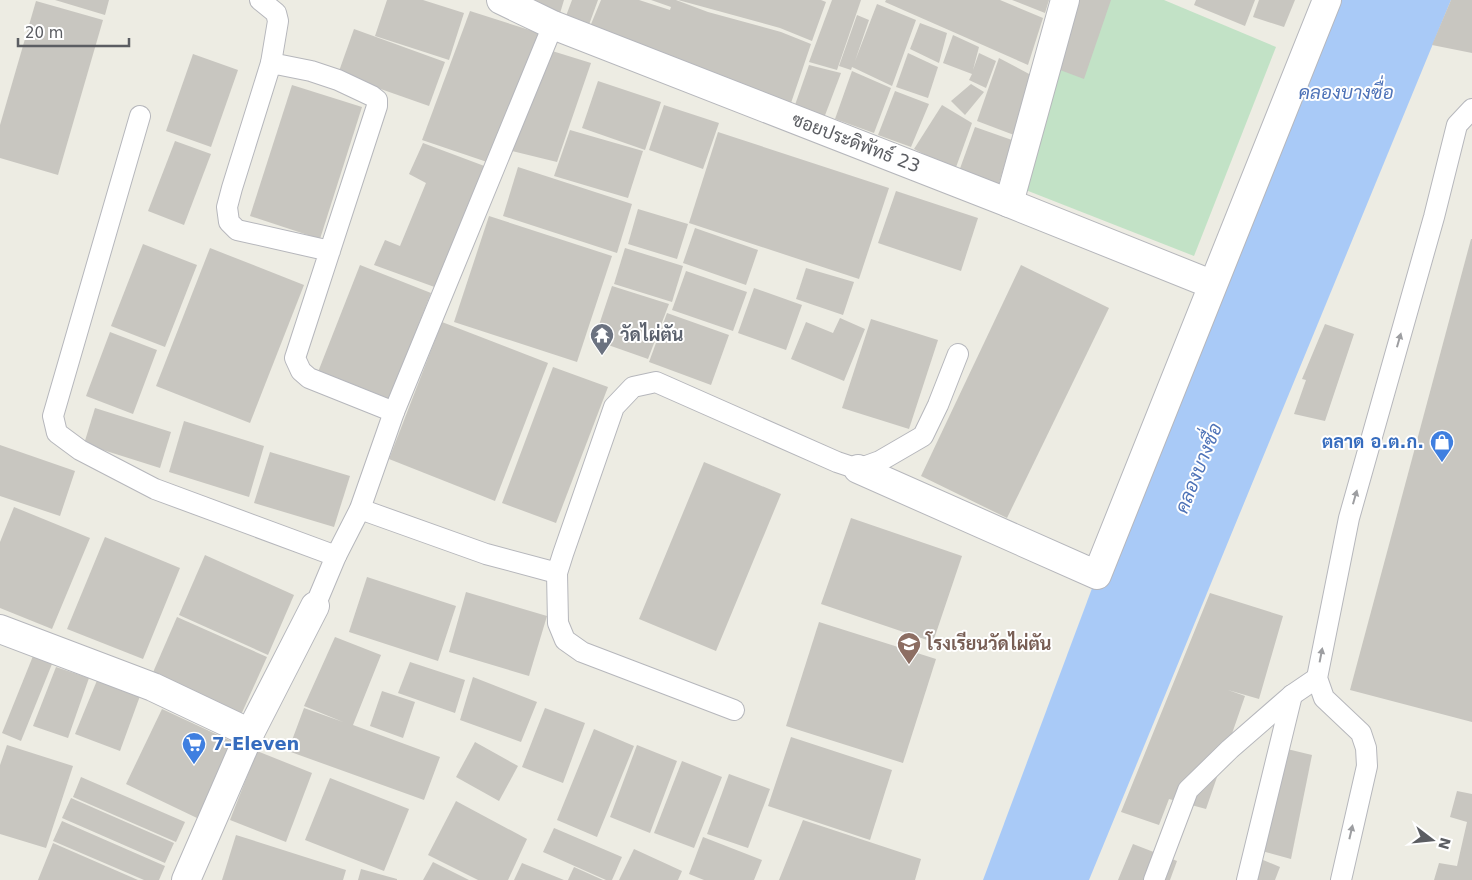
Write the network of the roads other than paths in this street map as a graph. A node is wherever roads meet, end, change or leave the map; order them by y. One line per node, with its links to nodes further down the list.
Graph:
1 (260, 0): 6 (lane)
2 (1065, 0): 9 (street)
3 (1327, 0): 14 (street)
4 (509, 1): 5 (street, ซอยประดิพัทธ์ 23)
5 (553, 25): 9 (street, ซอยประดิพัทธ์ 23); 13 (lane)
6 (271, 63): 10 (lane); 10 (lane)
7 (1472, 109): 20 (lane, one-way to 7)
8 (140, 116): 16 (lane)
9 (1009, 203): 11 (street, ซอยประดิพัทธ์ 23)
10 (330, 252): 13 (lane)
11 (1212, 284)
12 (958, 354): 14 (lane)
13 (394, 412): 15 (lane)
14 (858, 469): 17 (lane)
15 (360, 509): 16 (lane); 17 (lane)
16 (336, 556): 18 (lane)
17 (557, 573): 22 (lane)
18 (315, 606): 23 (street)
19 (0, 628): 23 (street)
20 (1316, 678): 21 (lane); 27 (lane, one-way to 20)
21 (1292, 695): 25 (lane); 26 (lane)
22 (734, 710)
23 (250, 733): 24 (street)
24 (186, 880)
25 (1154, 880)
26 (1247, 880)
27 (1340, 880)

